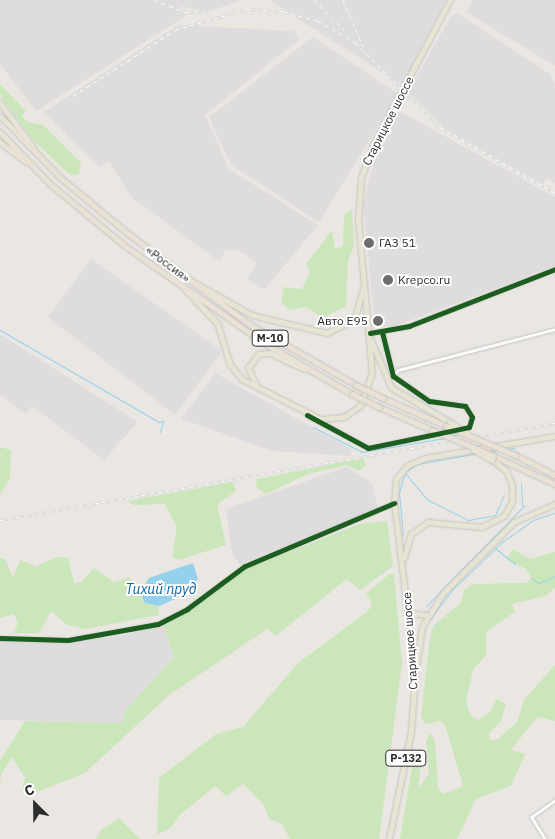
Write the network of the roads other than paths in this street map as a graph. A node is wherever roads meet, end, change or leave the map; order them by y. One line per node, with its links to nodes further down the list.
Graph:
1 (450, 0): 9 (main road, Старицкое шоссе)
2 (0, 102): 6 (main road)
3 (0, 116): 6 (highway, «Россия» / М-10)
4 (0, 132): 7 (highway, «Россия» / М-10)
5 (0, 142): 7 (main road)
6 (39, 157): 10 (highway, «Россия» / М-10)
7 (31, 165): 11 (highway, «Россия» / М-10)
8 (555, 269): 13 (street)
9 (364, 272): 10 (main road); 14 (main road, Старицкое шоссе)
10 (191, 282): 20 (highway, «Россия» / М-10, bridge)
11 (184, 287): 16 (highway, «Россия» / М-10); 18 (main road)
12 (555, 329): 17 (street)
13 (382, 332): 14 (street); 17 (street)
14 (370, 333): 15 (main road, Старицкое шоссе)
15 (370, 339): 19 (main road, Старицкое шоссе); 20 (main road)
16 (305, 369): 18 (main road); 22 (highway, «Россия» / М-10, bridge)
17 (392, 376): 19 (street)
18 (264, 392): 19 (main road)
19 (307, 415)
20 (448, 424): 23 (highway, М-10, bridge)
21 (555, 436): 25 (main road, Старицкое шоссе)
22 (493, 458): 24 (highway, М-10); 27 (main road)
23 (555, 475)
24 (555, 484)
25 (394, 503): 27 (main road, Старицкое шоссе / Р-132); 30 (street)
26 (555, 504): 29 (main road)
27 (404, 567): 28 (main road, Старицкое шоссе / Р-132)
28 (410, 613): 29 (main road); 31 (main road, Старицкое шоссе / Р-132)
29 (428, 614): 31 (main road)
30 (0, 638)
31 (415, 676): 33 (main road, Старицкое шоссе / Р-132)
32 (555, 800): 34 (street)
33 (389, 839)
34 (545, 839)

